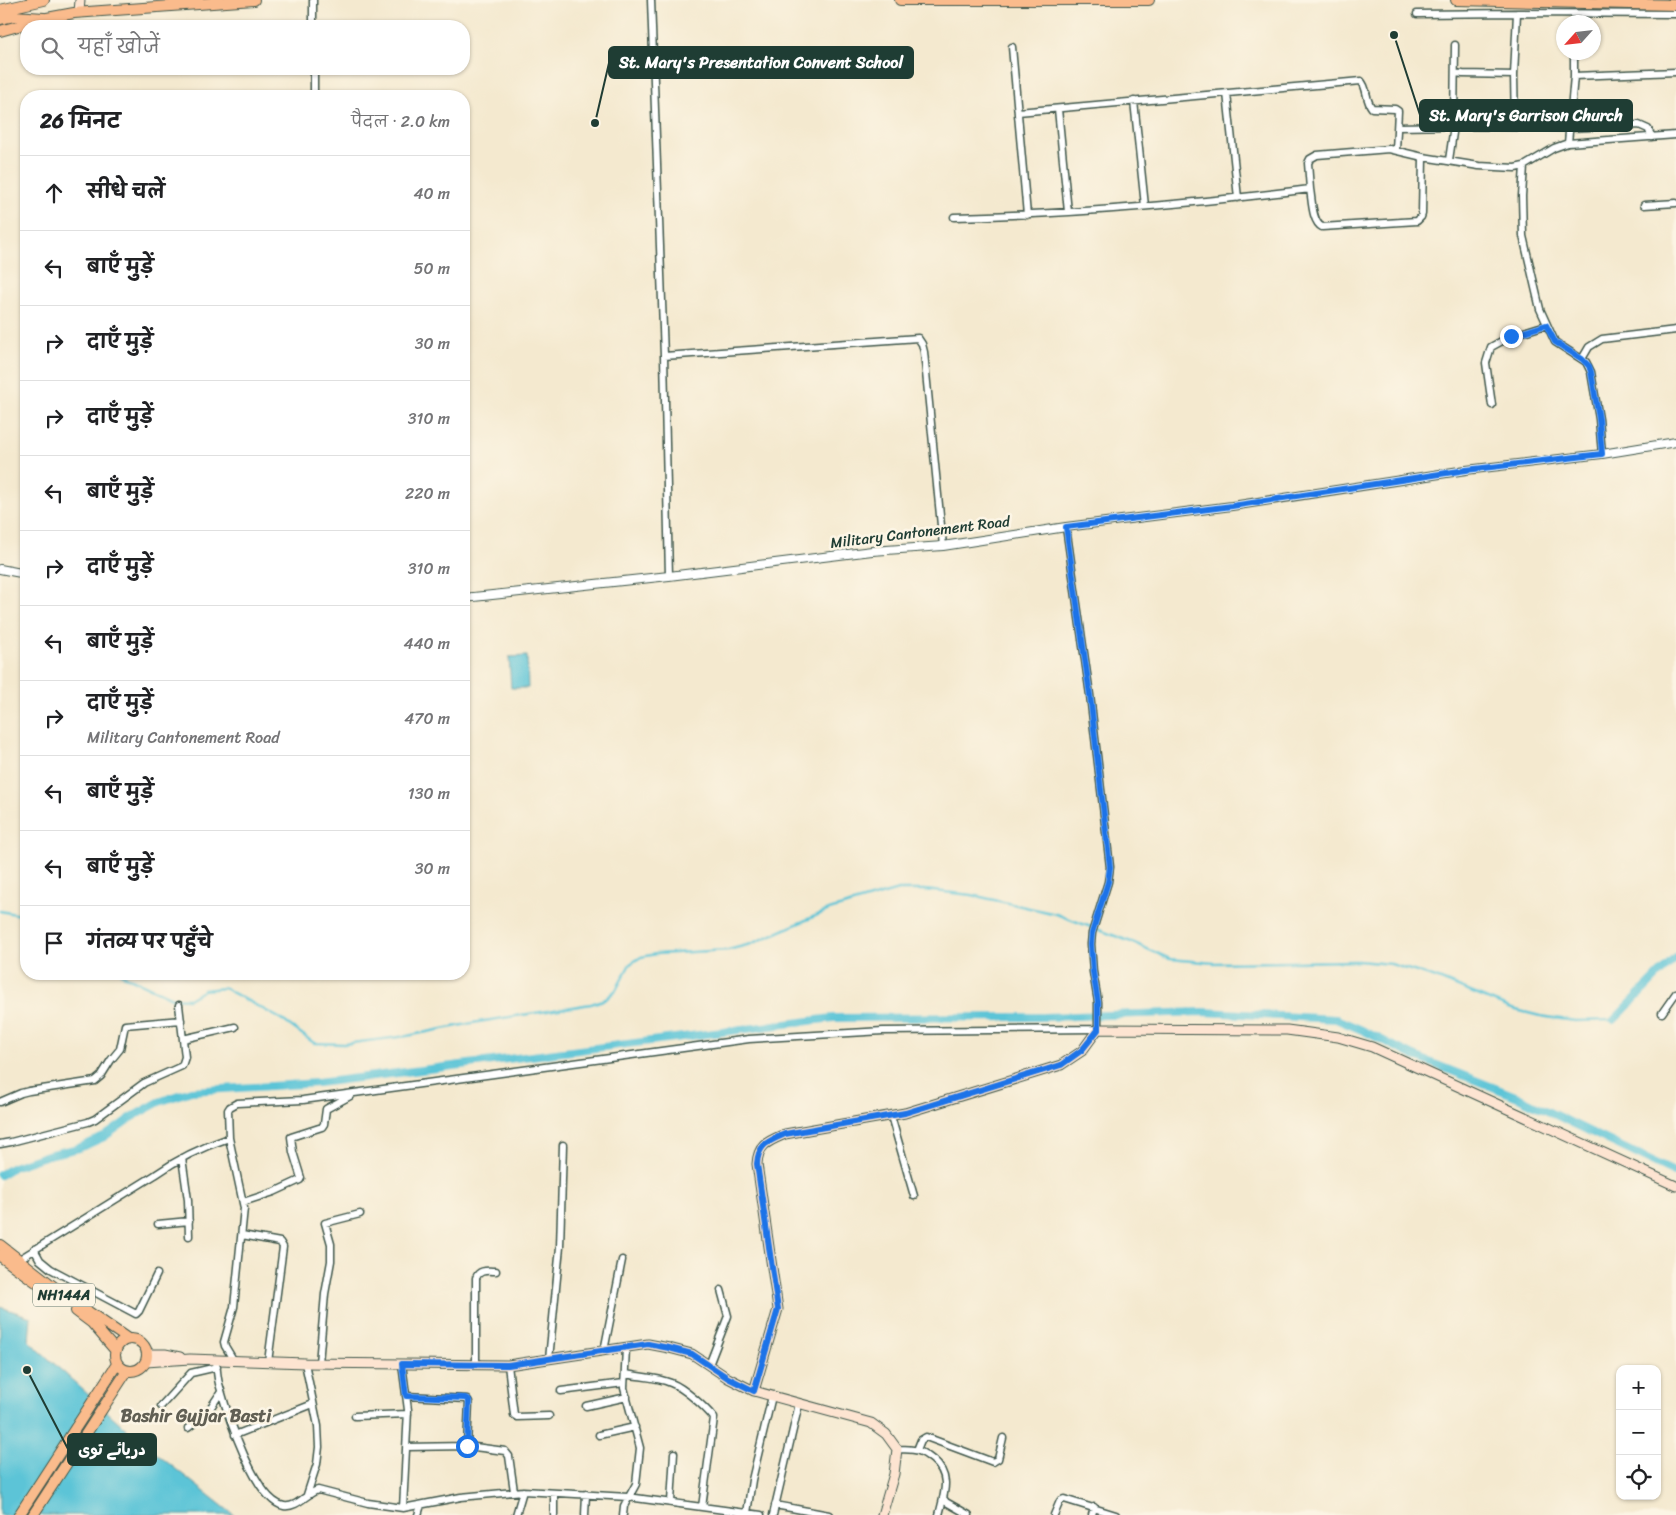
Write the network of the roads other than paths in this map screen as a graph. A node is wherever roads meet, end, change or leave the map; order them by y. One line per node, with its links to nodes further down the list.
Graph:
1 (44, 0): 11 (main road)
2 (80, 0): 12 (main road)
3 (254, 0): 12 (main road)
4 (313, 0): 19 (street)
5 (651, 0): 56 (street)
6 (900, 0): 7 (main road)
7 (988, 0): 8 (main road)
8 (1149, 0)
9 (1456, 0): 10 (main road)
10 (1676, 5)
11 (0, 10)
12 (79, 12): 16 (main road)
13 (1517, 13): 14 (street); 15 (street); 28 (street)
14 (1416, 14)
15 (1676, 14)
16 (47, 18): 17 (main road); 18 (main road)
17 (0, 20)
18 (40, 20)
19 (313, 20)
20 (20, 25): 21 (main road)
21 (0, 31)
22 (1455, 45): 26 (street)
23 (1012, 47): 34 (street)
24 (1574, 60): 29 (street)
25 (1676, 72): 29 (street)
26 (1455, 73): 28 (street); 35 (street)
27 (314, 75): 30 (street)
28 (1514, 75): 36 (street)
29 (1574, 76): 38 (street)
30 (314, 90)
31 (1227, 93): 32 (street); 37 (street); 47 (street)
32 (1134, 102): 33 (street); 50 (street)
33 (1058, 109): 34 (street); 51 (street)
34 (1018, 112): 52 (street)
35 (1454, 126): 36 (street); 37 (street); 44 (street)
36 (1515, 126): 38 (street)
37 (1398, 127): 42 (street)
38 (1569, 128): 40 (street); 41 (street)
39 (1676, 135): 40 (street)
40 (1652, 137): 41 (street)
41 (1568, 143): 45 (street)
42 (1396, 150): 43 (street); 46 (street)
43 (1423, 157): 44 (street); 46 (street)
44 (1449, 160): 45 (street)
45 (1524, 166): 54 (street)
46 (1310, 190): 47 (street)
47 (1238, 198): 50 (street)
48 (1676, 203): 49 (street)
49 (1644, 205)
50 (1145, 206): 51 (street)
51 (1068, 212): 52 (street)
52 (1027, 215): 53 (street)
53 (954, 216)
54 (1546, 325): 57 (street); 58 (street)
55 (1676, 330): 57 (street)
56 (664, 356): 62 (street); 65 (street)
57 (1582, 359): 60 (street)
58 (1492, 405)
59 (1676, 442): 60 (street, Military Cantonement Road)
60 (1602, 454): 61 (street, Military Cantonement Road)
61 (1066, 527): 62 (street, Military Cantonement Road); 71 (street)
62 (943, 546): 65 (street, Military Cantonement Road)
63 (0, 569): 64 (street)
64 (20, 573)
65 (668, 576): 66 (street, Military Cantonement Road)
66 (470, 597)
67 (1676, 993): 69 (street)
68 (179, 1005): 70 (street)
69 (1662, 1013)
70 (181, 1020): 73 (street); 75 (street)
71 (1098, 1026): 74 (street); 76 (main road); 81 (main road)
72 (234, 1027): 73 (street)
73 (183, 1039): 78 (street)
74 (357, 1093): 77 (street); 83 (street)
75 (0, 1102)
76 (891, 1116): 82 (street); 116 (main road)
77 (229, 1138): 80 (street); 83 (street)
78 (0, 1144)
79 (563, 1145): 101 (street)
80 (182, 1158): 85 (street); 90 (street)
81 (1676, 1186)
82 (914, 1196)
83 (243, 1202): 87 (street)
84 (360, 1214): 105 (street)
85 (189, 1221): 86 (street); 88 (street)
86 (158, 1224)
87 (242, 1235): 102 (street); 103 (street)
88 (189, 1236)
89 (1, 1249): 91 (main road, NH144A); 98 (main road, NH144A)
90 (34, 1250): 91 (street); 94 (street)
91 (18, 1260): 96 (main road, NH144A)
92 (622, 1260): 99 (street)
93 (496, 1271): 109 (street)
94 (157, 1274)
95 (721, 1290): 111 (street)
96 (128, 1339): 98 (main road); 100 (main road, NH144A)
97 (626, 1348): 99 (main road); 111 (main road); 113 (street)
98 (116, 1351): 106 (main road)
99 (604, 1351): 101 (main road)
100 (147, 1358): 107 (main road); 112 (main road)
101 (549, 1359): 110 (main road)
102 (234, 1361): 103 (main road); 107 (main road)
103 (268, 1362): 104 (main road)
104 (305, 1363): 105 (main road); 121 (street)
105 (319, 1363): 108 (main road)
106 (117, 1364): 112 (main road); 152 (main road)
107 (216, 1364): 117 (street); 123 (street)
108 (402, 1364): 109 (main road); 118 (street)
109 (476, 1365): 110 (main road)
110 (508, 1365): 127 (street)
111 (708, 1365): 116 (main road)
112 (127, 1372): 153 (main road)
113 (625, 1374): 114 (street); 148 (street)
114 (624, 1383): 115 (street); 120 (street)
115 (561, 1391)
116 (754, 1391): 119 (main road)
117 (221, 1392): 129 (street); 130 (street)
118 (406, 1396): 125 (street); 133 (street)
119 (772, 1396): 122 (main road); 151 (street)
120 (627, 1397): 124 (street); 128 (street)
121 (313, 1404): 130 (street); 142 (street)
122 (799, 1404): 135 (main road); 147 (street)
123 (161, 1406)
124 (586, 1406)
125 (408, 1414): 126 (street); 134 (street)
126 (355, 1416)
127 (549, 1416)
128 (635, 1427): 131 (street); 143 (street)
129 (188, 1428)
130 (235, 1435): 142 (street)
131 (599, 1435)
132 (1003, 1438): 136 (street)
133 (467, 1446): 134 (street); 138 (street)
134 (406, 1447): 149 (street)
135 (897, 1449): 136 (street); 162 (main road)
136 (917, 1450): 144 (street)
137 (674, 1453): 145 (street)
138 (514, 1491): 139 (street); 146 (street)
139 (523, 1491): 140 (street); 155 (street)
140 (554, 1492): 141 (street); 156 (street)
141 (586, 1494): 143 (street); 157 (street)
142 (308, 1495): 149 (street)
143 (628, 1497): 145 (street); 158 (street)
144 (943, 1498): 163 (street); 164 (street)
145 (671, 1502): 148 (street)
146 (421, 1505): 149 (street); 154 (street)
147 (776, 1505): 160 (street); 161 (street)
148 (702, 1507): 151 (street)
149 (403, 1508)
150 (1094, 1508): 165 (street); 166 (street); 167 (street)
151 (747, 1513): 159 (street)
152 (19, 1515)
153 (33, 1515)
154 (418, 1515)
155 (516, 1515)
156 (554, 1515)
157 (585, 1515)
158 (623, 1515)
159 (761, 1515)
160 (773, 1515)
161 (829, 1515)
162 (882, 1515)
163 (939, 1515)
164 (969, 1515)
165 (1054, 1515)
166 (1092, 1515)
167 (1116, 1515)

